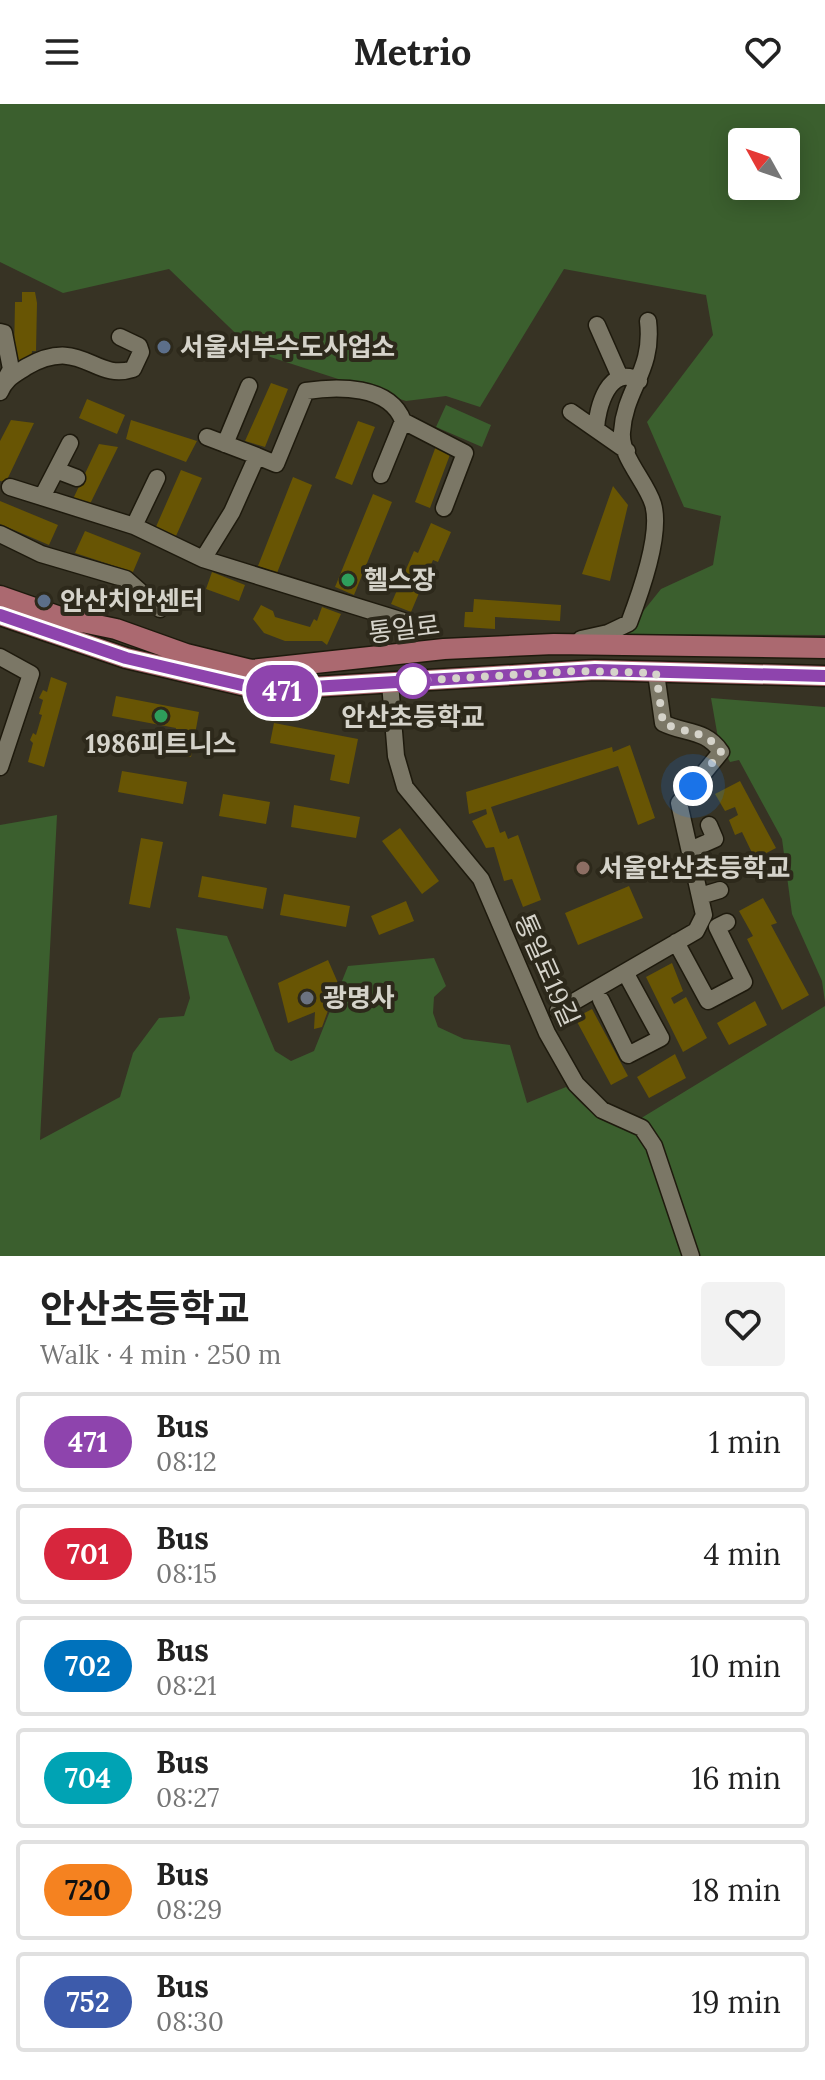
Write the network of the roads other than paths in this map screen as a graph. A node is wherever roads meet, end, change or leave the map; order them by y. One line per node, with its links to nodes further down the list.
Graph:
1 (648, 321): 6 (street)
2 (597, 325): 5 (street)
3 (0, 332): 7 (street)
4 (120, 337): 7 (street)
5 (620, 377): 6 (street); 11 (street)
6 (639, 381): 15 (street)
7 (2, 386)
8 (249, 386): 14 (street)
9 (571, 412): 11 (street)
10 (403, 421): 16 (street); 18 (street); 23 (street)
11 (596, 429): 15 (street)
12 (207, 437): 14 (street)
13 (70, 443): 17 (street)
14 (225, 444): 16 (street)
15 (627, 451): 31 (street)
16 (257, 456): 26 (street)
17 (56, 470): 19 (street); 22 (street)
18 (381, 475)
19 (77, 478)
20 (157, 478): 24 (street)
21 (10, 487): 22 (street)
22 (42, 497): 24 (street)
23 (444, 508)
24 (134, 526): 26 (street)
25 (0, 534): 28 (street)
26 (203, 559): 30 (street)
27 (0, 596): 36 (main road, 통일로)
28 (160, 609)
29 (0, 615): 36 (main road, 통일로)
30 (413, 624)
31 (467, 648): 32 (main road, 통일로); 36 (main road, 통일로)
32 (825, 648)
33 (0, 657): 38 (street)
34 (656, 673): 35 (main road, 통일로); 37 (main road, 통일로); 40 (street)
35 (825, 676)
36 (248, 678): 37 (main road, 통일로)
37 (390, 683): 48 (street, 통일로19길)
38 (0, 767)
39 (709, 825): 40 (street)
40 (690, 850): 42 (street)
41 (720, 890): 42 (street)
42 (700, 896): 44 (street)
43 (727, 922): 44 (street)
44 (676, 942): 45 (street)
45 (625, 972): 46 (street); 47 (street)
46 (601, 1000)
47 (558, 1011)
48 (691, 1256)

